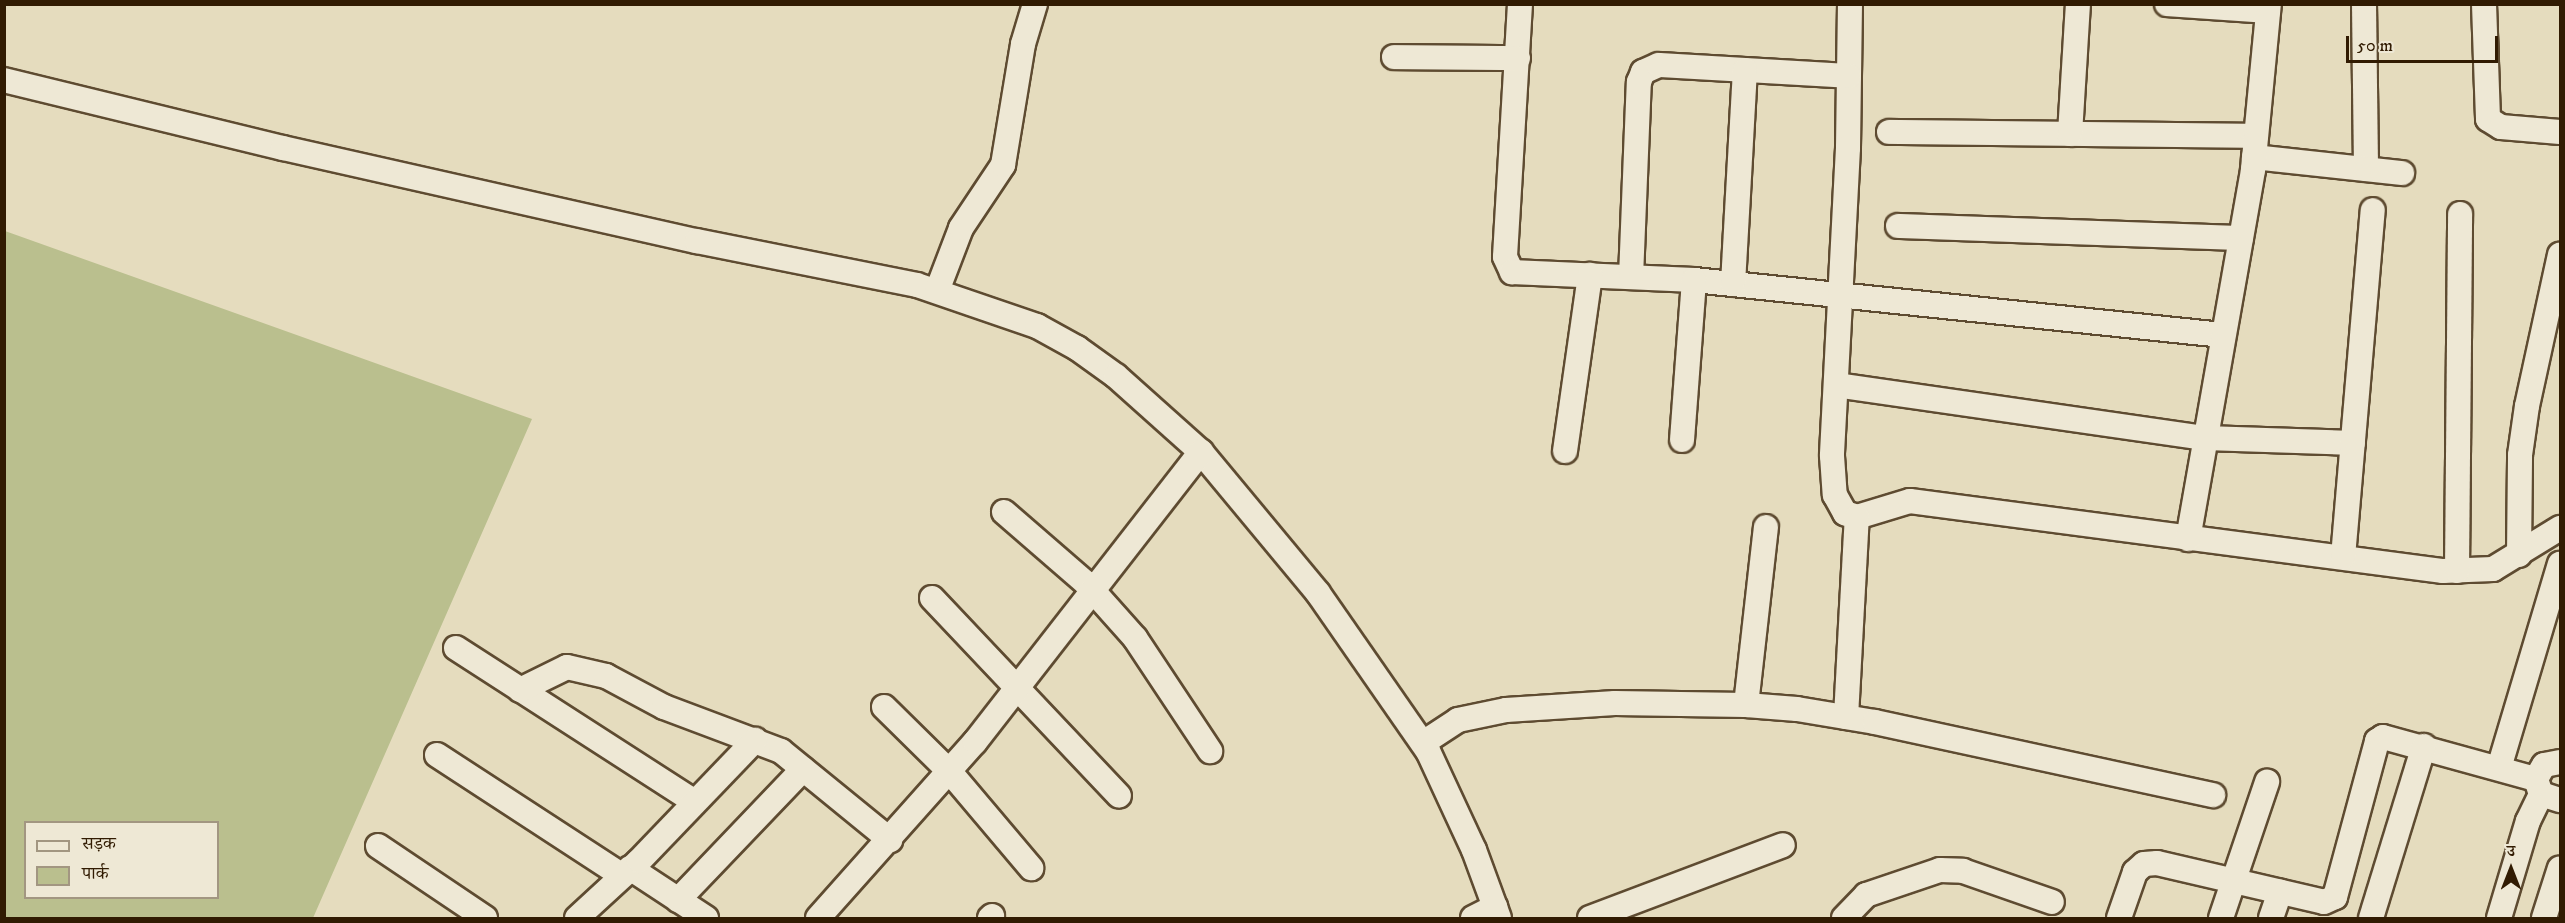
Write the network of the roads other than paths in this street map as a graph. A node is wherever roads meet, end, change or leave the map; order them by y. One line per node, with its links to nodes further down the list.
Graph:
1 (1035, 4): 29 (street)
2 (1520, 4): 10 (street)
3 (1850, 4): 12 (street)
4 (2078, 4): 16 (street)
5 (2167, 4): 8 (street)
6 (2364, 4): 18 (street)
7 (2484, 4): 15 (street)
8 (2269, 8): 17 (street)
9 (1394, 57): 10 (street)
10 (1518, 58): 25 (street)
11 (1746, 70): 12 (street); 26 (street); 28 (street)
12 (1849, 76): 30 (street)
13 (4, 80): 29 (street)
14 (1889, 132): 16 (street)
15 (2560, 132)
16 (2070, 134): 17 (street)
17 (2255, 147): 18 (street); 23 (street)
18 (2366, 170): 19 (street)
19 (2402, 173)
20 (2373, 210): 35 (street)
21 (2460, 214): 46 (street)
22 (1898, 226): 23 (street)
23 (2241, 238): 31 (street)
24 (2560, 255): 43 (street)
25 (1590, 275): 26 (street); 36 (street)
26 (1631, 277): 27 (street)
27 (1694, 280): 28 (street); 34 (street)
28 (1733, 284): 30 (street)
29 (937, 291): 37 (street)
30 (1840, 294): 31 (street); 32 (street)
31 (2223, 335): 33 (street)
32 (1836, 385): 33 (street); 39 (street)
33 (2205, 438): 35 (street); 42 (street)
34 (1683, 440)
35 (2353, 443): 44 (street)
36 (1565, 451)
37 (1201, 452): 47 (street); 56 (street)
38 (1004, 513): 47 (street)
39 (1857, 516): 42 (street); 54 (street)
40 (1766, 527): 52 (street)
41 (2560, 528): 43 (street)
42 (2188, 539): 44 (street)
43 (2518, 555): 46 (street)
44 (2343, 557): 46 (street)
45 (2560, 564): 61 (street)
46 (2457, 571)
47 (1094, 592): 50 (street); 58 (street)
48 (932, 598): 50 (street)
49 (456, 648): 51 (street)
50 (1019, 686): 63 (street); 67 (street)
51 (520, 690): 55 (street); 68 (street)
52 (1746, 705): 54 (street); 56 (street)
53 (884, 707): 63 (street)
54 (1846, 717): 66 (street)
55 (755, 740): 62 (street); 68 (street)
56 (1423, 743): 79 (street)
57 (2424, 746): 61 (street); 76 (street); 90 (street)
58 (1210, 751)
59 (437, 755): 74 (street)
60 (2560, 762): 65 (street)
61 (2499, 768): 65 (street)
62 (803, 769): 69 (street); 77 (street)
63 (950, 772): 69 (street); 72 (street)
64 (2267, 782): 75 (street)
65 (2546, 791): 91 (street)
66 (2213, 795)
67 (1119, 796)
68 (695, 802): 74 (street)
69 (890, 840): 83 (street)
70 (1783, 845): 85 (street)
71 (378, 846): 80 (street)
72 (1031, 868)
73 (2560, 868): 92 (street)
74 (625, 872): 77 (street); 81 (street)
75 (2233, 880): 76 (street); 87 (street); 88 (street)
76 (2280, 892): 89 (street)
77 (678, 900): 82 (street)
78 (2052, 902): 86 (street)
79 (1497, 913): 84 (street)
80 (485, 918)
81 (577, 918)
82 (706, 918)
83 (818, 918)
84 (1473, 918)
85 (1590, 918)
86 (1844, 918)
87 (2120, 918)
88 (2222, 918)
89 (2271, 918)
90 (2371, 918)
91 (2499, 918)
92 (2544, 918)

